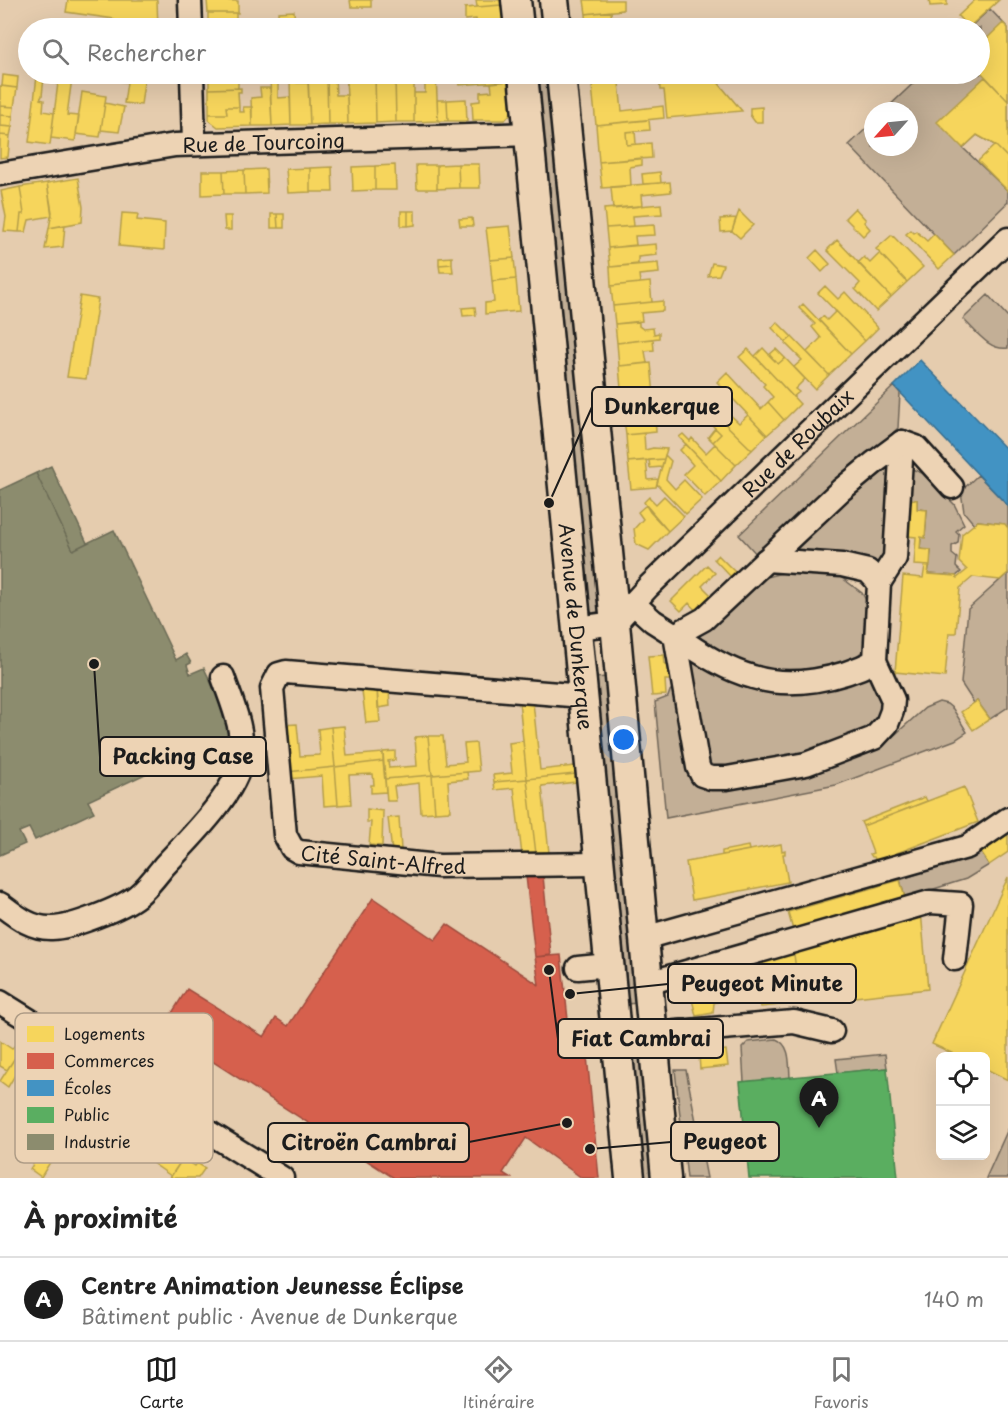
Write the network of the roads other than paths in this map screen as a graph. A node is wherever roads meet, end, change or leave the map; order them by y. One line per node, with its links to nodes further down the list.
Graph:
1 (190, 0): 4 (street)
2 (516, 0): 5 (main road)
3 (554, 0): 6 (main road)
4 (190, 18)
5 (518, 18)
6 (556, 18)
7 (192, 84): 11 (street)
8 (524, 84): 10 (main road, Avenue de Dunkerque)
9 (562, 84): 18 (main road, Avenue de Dunkerque)
10 (530, 134): 11 (street, Rue de Tourcoing); 19 (main road, Avenue de Dunkerque)
11 (194, 144): 12 (street, Rue de Tourcoing)
12 (0, 174)
13 (1008, 239): 18 (street, Rue de Roubaix)
14 (902, 442): 15 (street); 16 (street); 17 (street)
15 (952, 487)
16 (766, 560): 17 (street); 20 (street)
17 (879, 583): 21 (street)
18 (624, 613): 19 (street); 20 (street); 27 (main road, Avenue de Dunkerque)
19 (578, 628): 23 (main road, Avenue de Dunkerque)
20 (675, 635): 21 (street); 21 (street)
21 (875, 661)
22 (223, 676): 26 (street)
23 (584, 696): 25 (main road, Avenue de Dunkerque); 25 (street, Cité Saint-Alfred)
24 (1008, 819): 27 (street)
25 (599, 864): 29 (main road, Avenue de Dunkerque)
26 (0, 904)
27 (644, 938): 31 (main road, Avenue de Dunkerque)
28 (955, 959): 31 (street)
29 (609, 965): 30 (street); 36 (main road, Avenue de Dunkerque)
30 (579, 968)
31 (648, 983): 35 (main road, Avenue de Dunkerque)
32 (0, 1002): 33 (street)
33 (17, 1013)
34 (832, 1031): 35 (street)
35 (653, 1034): 36 (street); 40 (main road, Avenue de Dunkerque)
36 (616, 1037): 39 (main road, Avenue de Dunkerque)
37 (213, 1138): 38 (street)
38 (270, 1175)
39 (630, 1178)
40 (666, 1178)

